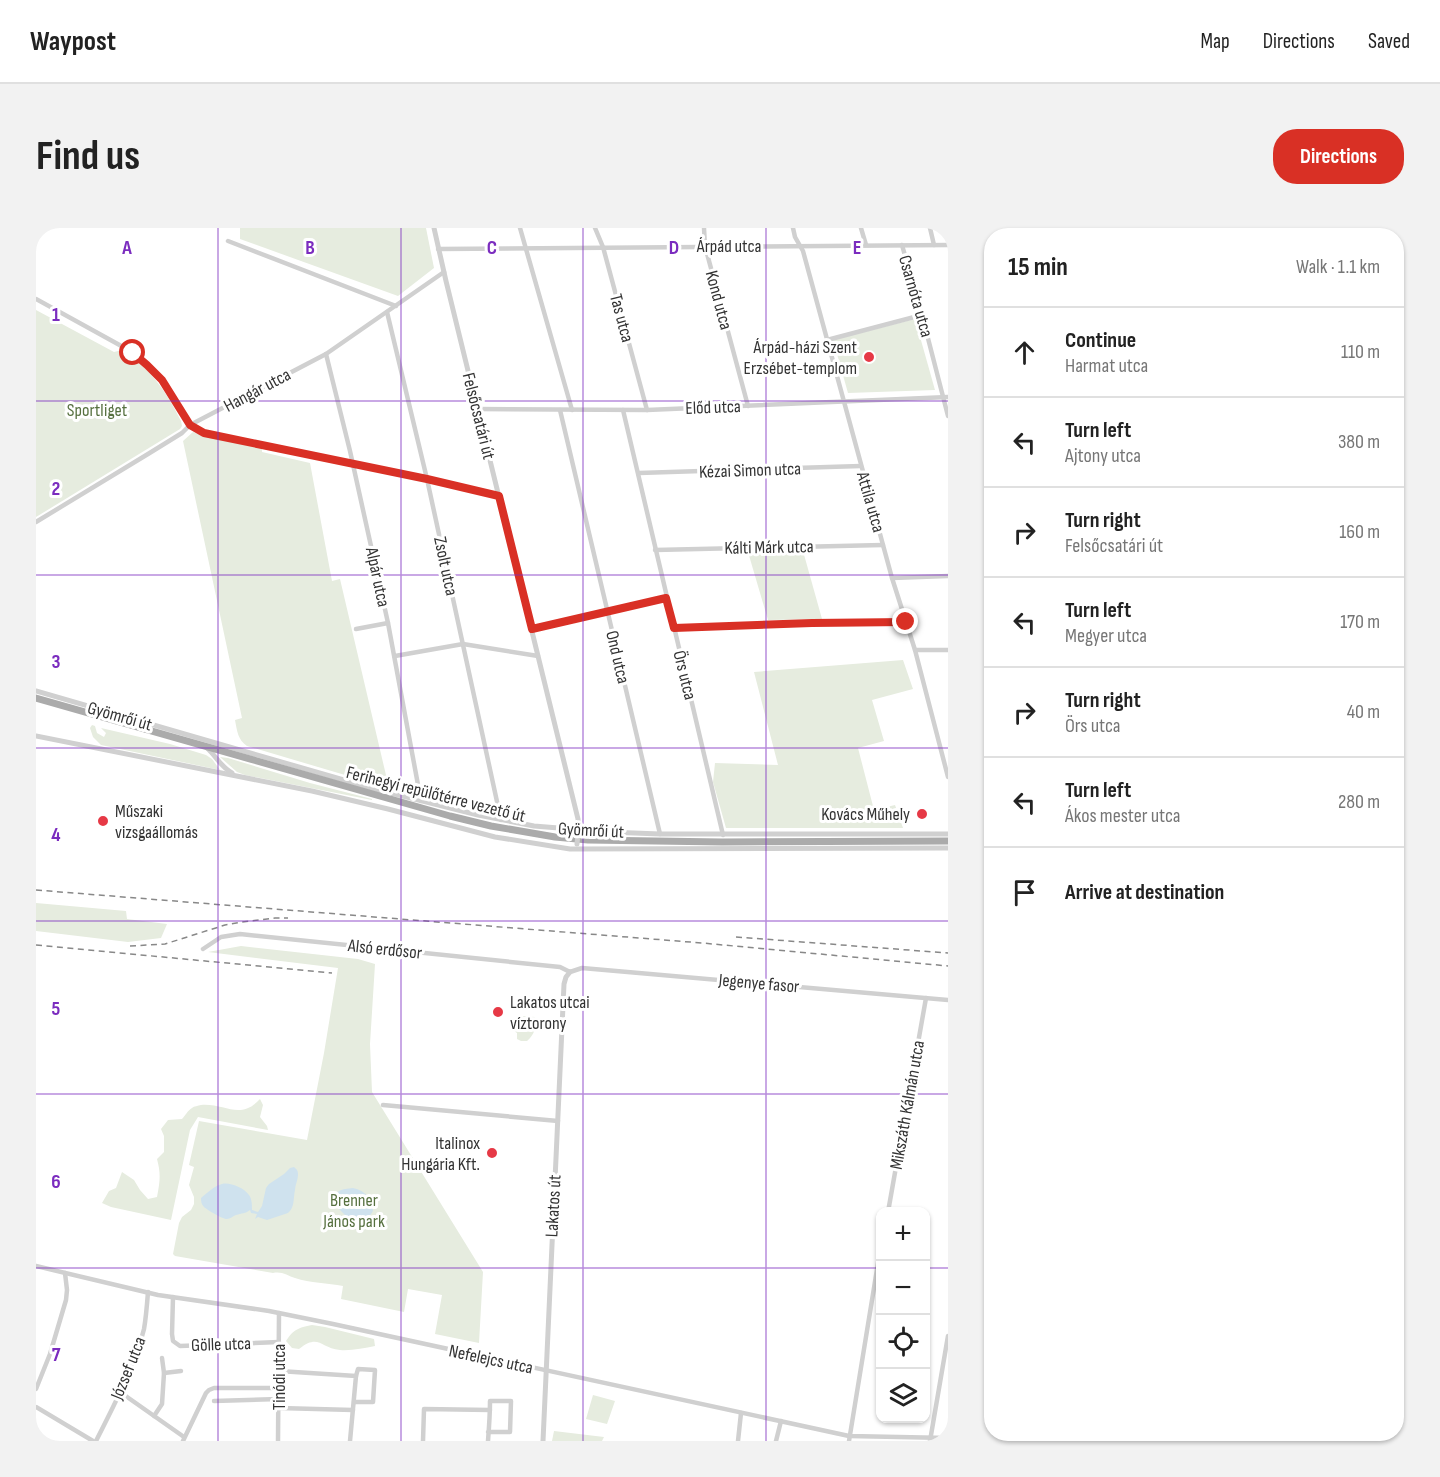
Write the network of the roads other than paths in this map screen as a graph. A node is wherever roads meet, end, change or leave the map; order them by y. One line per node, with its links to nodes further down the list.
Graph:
1 (434, 228): 17 (street, Felsőcsatári út)
2 (520, 228): 16 (street)
3 (595, 228): 15 (street, Tas utca)
4 (704, 228): 13 (street, Kond utca)
5 (793, 228): 14 (street, Attila utca)
6 (861, 228): 9 (street)
7 (930, 228): 11 (street)
8 (228, 241): 20 (street)
9 (866, 245): 10 (street, Árpád utca); 14 (street, Árpád utca)
10 (902, 245): 11 (street, Árpád utca); 22 (street, Csarnóta utca)
11 (934, 245): 12 (street, Árpád utca)
12 (948, 245)
13 (705, 246): 14 (street, Árpád utca); 15 (street, Árpád utca); 27 (street, Kond utca)
14 (800, 246): 23 (street, Attila utca)
15 (603, 247): 16 (street, Árpád utca); 32 (street, Tas utca)
16 (526, 248): 17 (street, Árpád utca); 30 (street)
17 (438, 249): 18 (street, Felsőcsatári út)
18 (444, 272): 20 (street, Hangár utca); 28 (street, Felsőcsatári út)
19 (36, 299): 34 (street)
20 (396, 306): 21 (street, Hangár utca)
21 (387, 312): 24 (street, Hangár utca); 38 (street, Zsolt utca)
22 (922, 315): 23 (street); 25 (street, Csarnóta utca)
23 (827, 340): 26 (street, Attila utca)
24 (326, 354): 34 (street, Hangár utca); 35 (street, Alpár utca)
25 (945, 397): 26 (street, Előd utca); 33 (street, Csarnóta utca)
26 (844, 402): 27 (street, Előd utca); 36 (street, Attila utca)
27 (748, 406): 32 (street, Előd utca)
28 (477, 409): 29 (street, Előd utca); 39 (street, Felsőcsatári út)
29 (560, 410): 30 (street, Előd utca); 46 (street, Ond utca)
30 (572, 410): 31 (street, Előd utca)
31 (623, 410): 32 (street, Előd utca); 37 (street, Örs utca)
32 (646, 410)
33 (948, 416)
34 (190, 425): 35 (street); 40 (street, Hangár utca)
35 (353, 465): 38 (street); 48 (street, Alpár utca)
36 (861, 466): 37 (street, Kézai Simon utca); 41 (street, Attila utca)
37 (639, 473): 42 (street, Örs utca)
38 (427, 479): 39 (street); 52 (street, Zsolt utca)
39 (499, 496): 51 (street, Felsőcsatári út)
40 (36, 522)
41 (883, 545): 42 (street, Kálti Márk utca); 44 (street, Attila utca)
42 (655, 550): 45 (street, Örs utca)
43 (948, 576): 44 (street)
44 (892, 578): 47 (street, Attila utca)
45 (666, 598): 46 (street); 49 (street, Örs utca)
46 (607, 611): 51 (street); 66 (street, Ond utca)
47 (906, 622): 49 (street); 53 (street, Attila utca)
48 (388, 623): 50 (street); 55 (street, Alpár utca)
49 (674, 628): 68 (street, Örs utca)
50 (356, 629)
51 (532, 629): 56 (street, Felsőcsatári út)
52 (463, 644): 55 (street); 56 (street); 64 (street, Zsolt utca)
53 (915, 650): 54 (street); 61 (street, Attila utca)
54 (948, 650)
55 (395, 656): 63 (street, Alpár utca)
56 (538, 656): 65 (street, Felsőcsatári út)
57 (36, 691): 63 (street, Gyömrői út)
58 (36, 698): 60 (main road, Ferihegyi repülőtérre vezető út)
59 (36, 736): 62 (street, Gyömrői út)
60 (204, 745): 62 (street, Gyömrői út); 69 (main road, Ferihegyi repülőtérre vezető út)
61 (948, 777)
62 (248, 778): 70 (street, Gyömrői út)
63 (421, 801): 64 (street, Gyömrői út)
64 (501, 820): 65 (street, Gyömrői út)
65 (578, 831): 66 (street, Gyömrői út); 70 (street, Felsőcsatári út, bridge)
66 (660, 834): 68 (street, Gyömrői út)
67 (948, 834): 68 (street, Gyömrői út)
68 (723, 835)
69 (948, 841)
70 (577, 847): 71 (street, Gyömrői út)
71 (948, 848)
72 (203, 949): 73 (street, Alsó erdősor)
73 (570, 972): 74 (street, Jegenye fasor); 77 (street, Lakatos út)
74 (926, 998): 75 (street, Jegenye fasor); 78 (street, Mikszáth Kálmán utca)
75 (948, 1000)
76 (383, 1105): 77 (street)
77 (558, 1120): 90 (street, Lakatos út)
78 (889, 1207)
79 (878, 1261): 107 (street)
80 (36, 1266): 81 (street, Nefelejcs utca)
81 (65, 1273): 82 (street, Nefelejcs utca); 94 (street)
82 (148, 1292): 83 (street, Nefelejcs utca); 95 (street, József utca)
83 (173, 1297): 84 (street, Nefelejcs utca); 86 (street, Gölle utca)
84 (279, 1313): 86 (street, Tinódi utca); 90 (street, Nefelejcs utca)
85 (948, 1336): 110 (street)
86 (279, 1342): 89 (street, Tinódi utca)
87 (162, 1358): 91 (street)
88 (181, 1371): 91 (street)
89 (279, 1371): 92 (street); 93 (street, Tinódi utca)
90 (546, 1371): 103 (street, Nefelejcs utca); 116 (street, Lakatos út)
91 (164, 1373): 104 (street)
92 (356, 1376): 98 (street); 98 (street)
93 (279, 1388): 96 (street, Tinódi utca); 109 (street)
94 (36, 1389)
95 (120, 1392): 104 (street); 111 (street, József utca)
96 (279, 1399): 97 (street); 100 (street, Tinódi utca)
97 (214, 1401)
98 (354, 1402): 101 (street)
99 (36, 1407): 111 (street)
100 (279, 1408): 101 (street); 112 (street, Tinódi utca)
101 (353, 1410): 113 (street)
102 (490, 1410): 106 (street); 106 (street); 114 (street)
103 (741, 1413): 105 (street, Nefelejcs utca); 117 (street)
104 (154, 1416): 109 (street)
105 (781, 1421): 107 (street, Nefelejcs utca); 118 (street)
106 (488, 1432): 115 (street)
107 (849, 1438): 110 (street, Nefelejcs utca)
108 (948, 1438): 110 (street, Nefelejcs utca)
109 (184, 1439)
110 (930, 1440)
111 (95, 1441)
112 (278, 1441)
113 (350, 1441)
114 (423, 1441)
115 (488, 1441)
116 (543, 1441)
117 (738, 1441)
118 (776, 1441)

